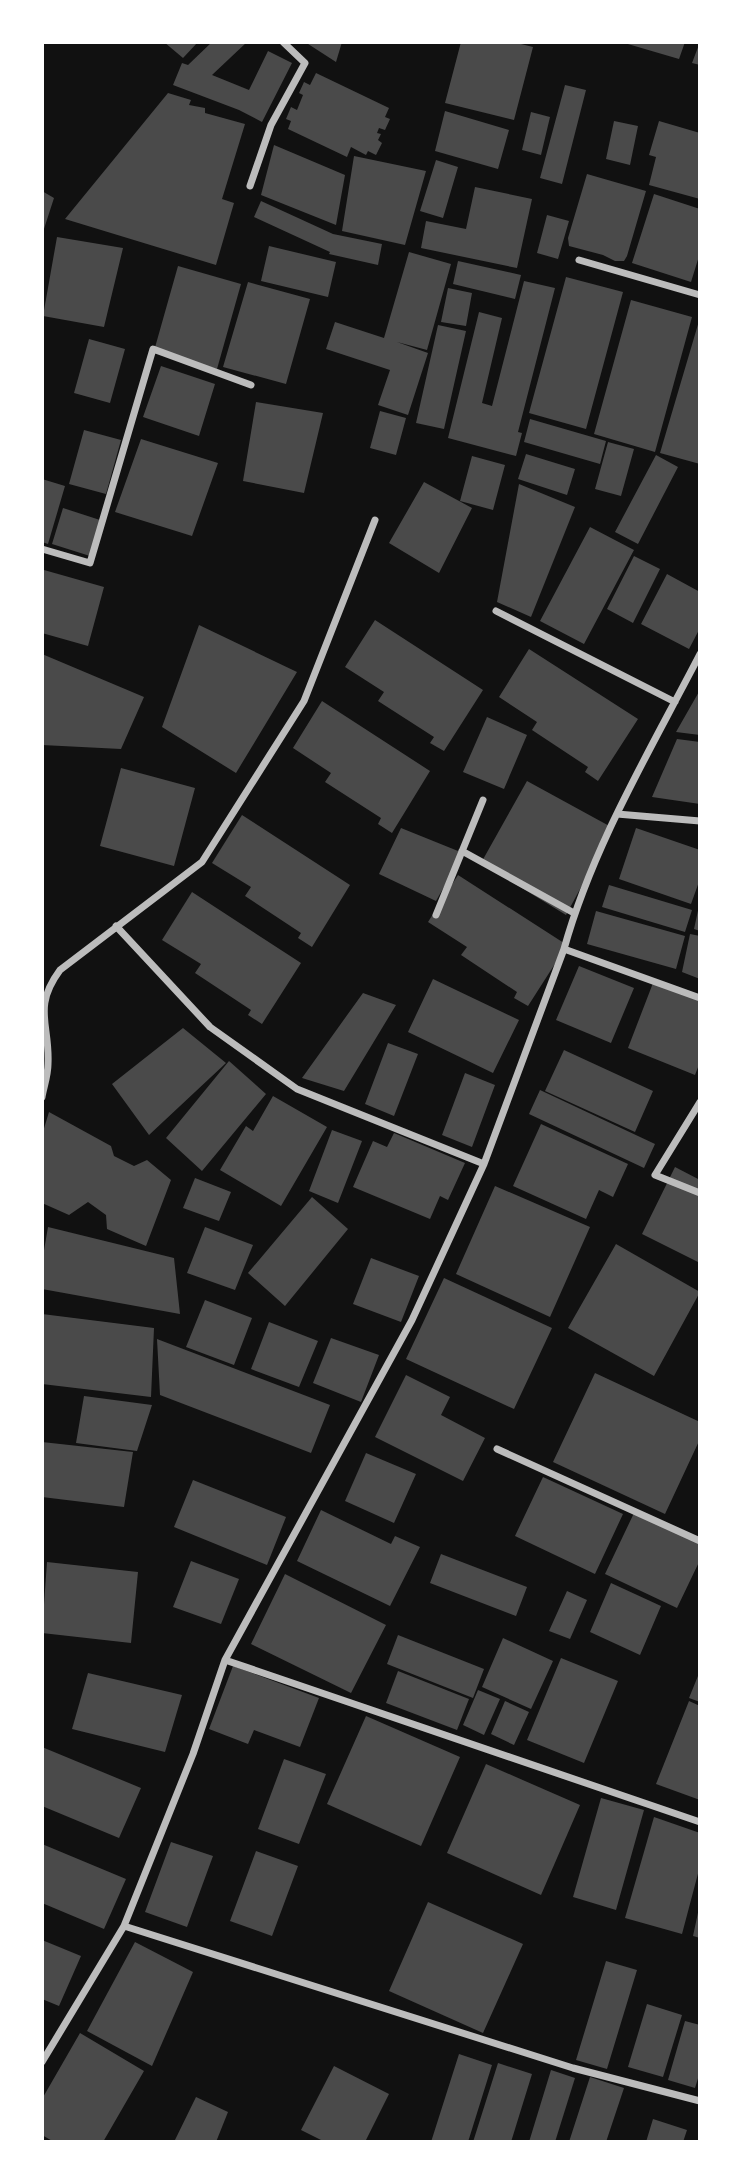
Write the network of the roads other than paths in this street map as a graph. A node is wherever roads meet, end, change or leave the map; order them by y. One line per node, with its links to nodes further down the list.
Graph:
1 (284, 42): 2 (street)
2 (250, 186)
3 (579, 260): 4 (street)
4 (700, 295)
5 (251, 385): 7 (street)
6 (376, 520): 17 (street)
7 (42, 549)
8 (496, 611): 10 (street)
9 (700, 654): 10 (street)
10 (675, 702): 12 (street)
11 (483, 800): 14 (street)
12 (617, 814): 13 (street); 15 (street)
13 (700, 821)
14 (462, 851): 15 (street); 16 (street)
15 (574, 913): 18 (street)
16 (436, 915)
17 (116, 926): 20 (street); 22 (street)
18 (564, 949): 19 (street); 22 (street)
19 (700, 998)
20 (42, 1097)
21 (700, 1102): 23 (street)
22 (484, 1164): 26 (street)
23 (700, 1193)
24 (497, 1449): 25 (street)
25 (700, 1541)
26 (225, 1660): 27 (street); 28 (street)
27 (700, 1822)
28 (124, 1926): 29 (street); 30 (street)
29 (42, 2062)
30 (700, 2101)

